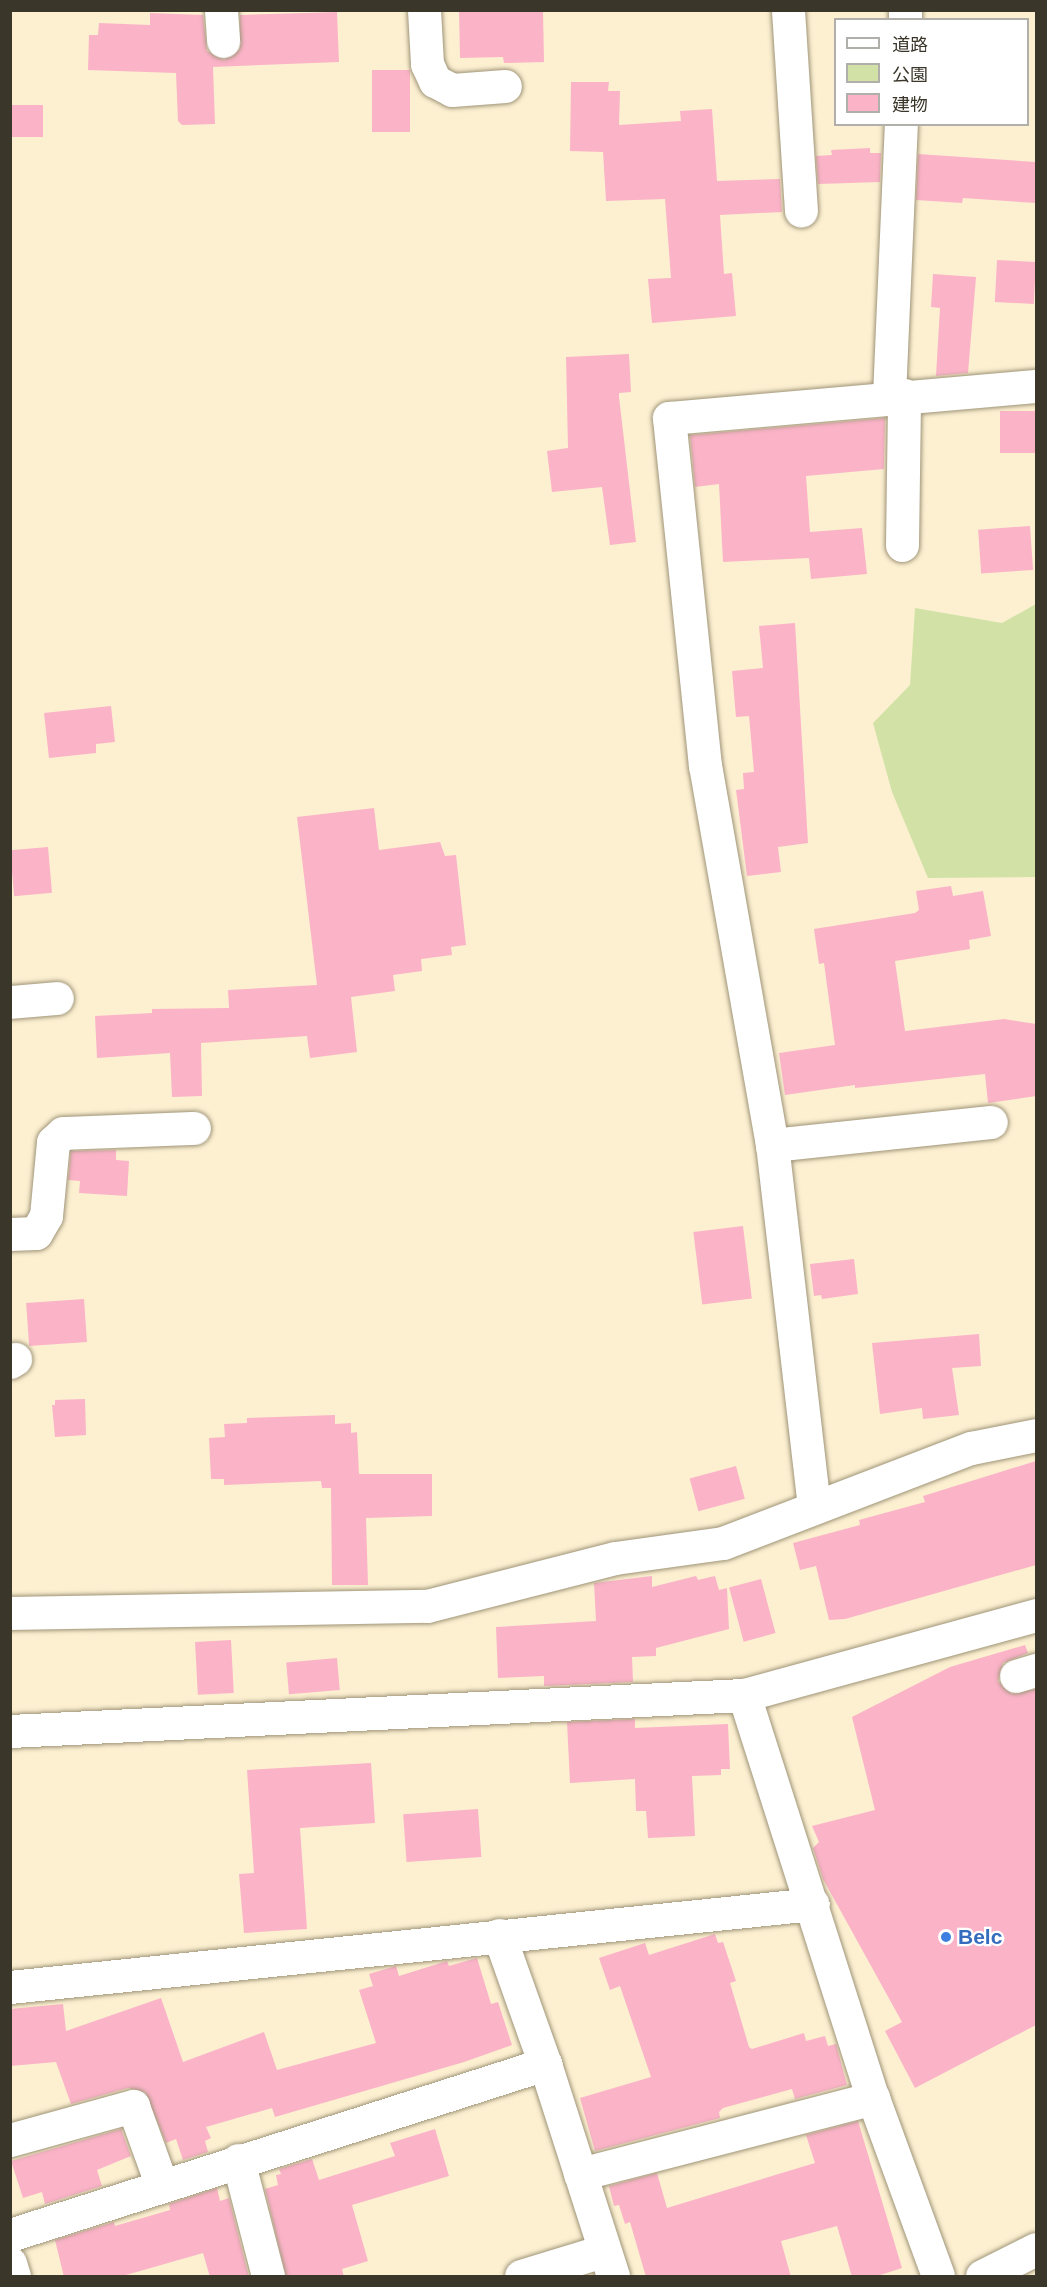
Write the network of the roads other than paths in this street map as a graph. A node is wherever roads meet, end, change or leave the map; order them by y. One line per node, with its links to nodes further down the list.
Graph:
1 (424, 10): 3 (street)
2 (788, 10): 5 (street)
3 (505, 86)
4 (901, 126): 7 (street)
5 (801, 211)
6 (1036, 386): 7 (street)
7 (897, 396): 8 (street); 13 (street)
8 (902, 545)
9 (57, 998): 10 (street)
10 (10, 1002)
11 (991, 1122): 13 (street)
12 (194, 1128): 14 (street)
13 (772, 1145): 16 (street)
14 (10, 1234)
15 (1036, 1436): 16 (street)
16 (814, 1507): 17 (street)
17 (10, 1613)
18 (1036, 1616): 19 (street)
19 (744, 1695): 20 (street); 21 (street)
20 (10, 1731)
21 (813, 1904): 22 (street); 25 (street)
22 (499, 1935): 23 (street); 24 (street)
23 (10, 1987)
24 (545, 2064): 27 (street); 28 (street)
25 (873, 2098): 28 (street); 37 (street)
26 (10, 2140): 29 (street)
27 (238, 2160): 29 (street); 35 (street)
28 (580, 2174): 33 (street)
29 (162, 2186): 30 (street)
30 (10, 2235)
31 (1036, 2248): 38 (street)
32 (10, 2263): 34 (street)
33 (608, 2264): 36 (street)
34 (14, 2277)
35 (268, 2277)
36 (521, 2277)
37 (938, 2277)
38 (982, 2277)

